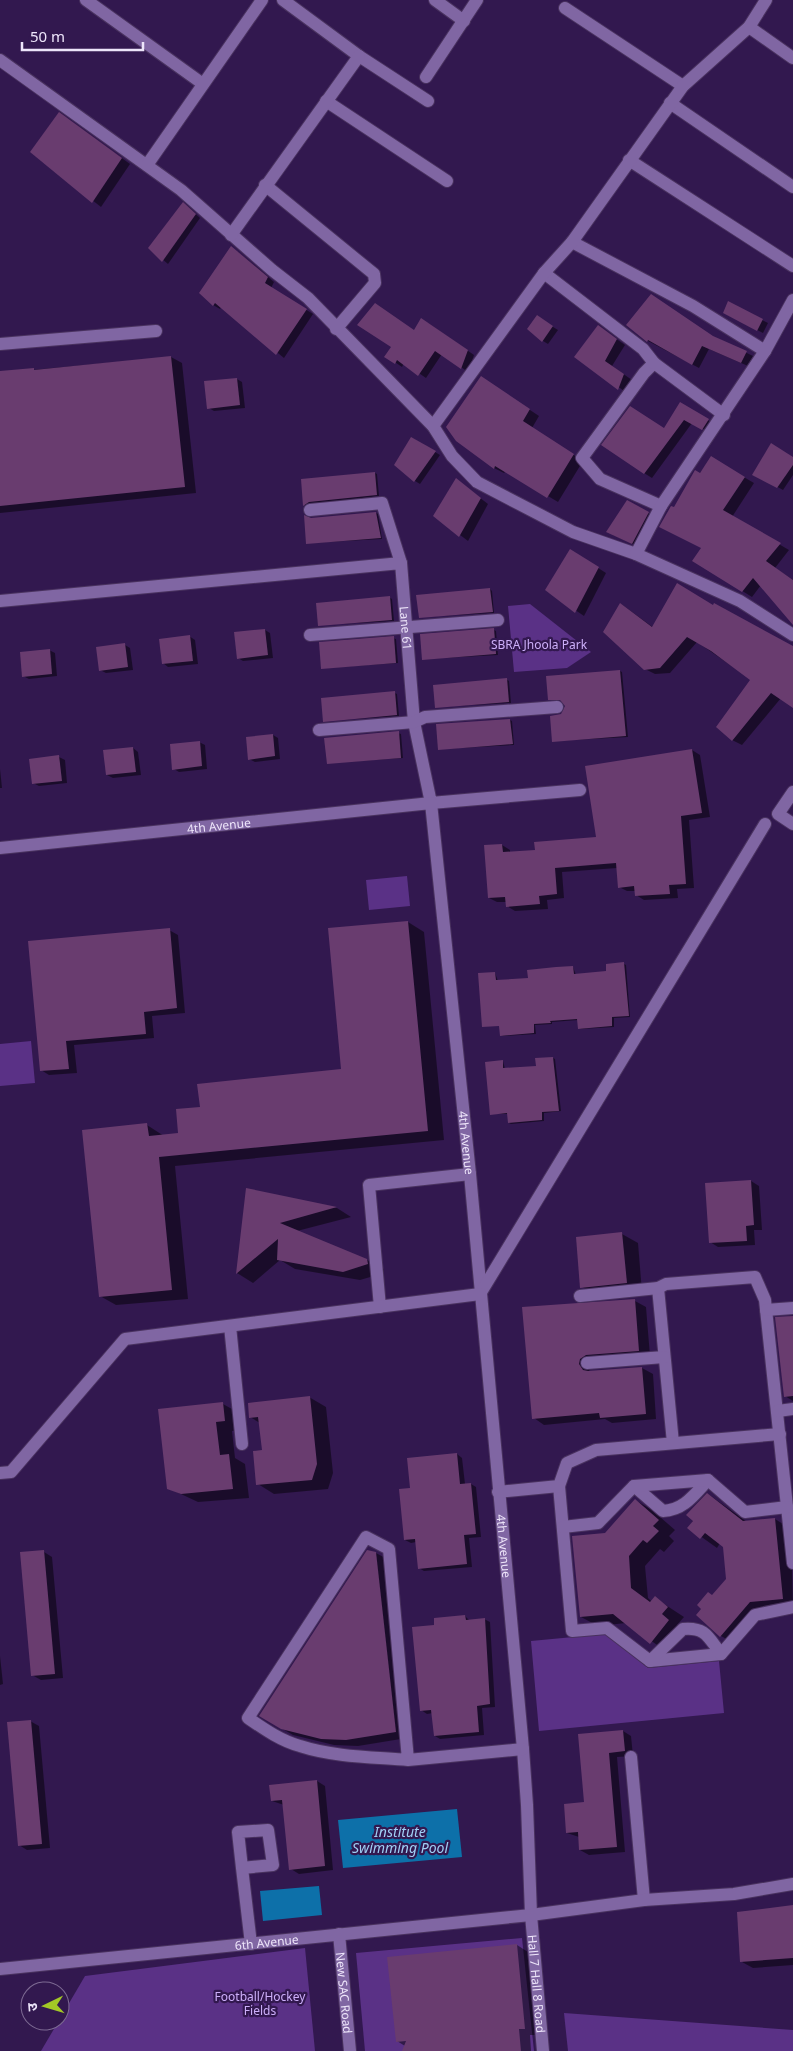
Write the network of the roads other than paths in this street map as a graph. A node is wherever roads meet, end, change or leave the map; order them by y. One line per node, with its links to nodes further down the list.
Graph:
1 (86, 0): 14 (street)
2 (262, 0): 14 (street)
3 (284, 0): 10 (street)
4 (435, 0): 8 (street)
5 (478, 0): 8 (street)
6 (766, 0): 9 (street)
7 (565, 8): 15 (street)
8 (464, 21): 13 (street)
9 (749, 27): 11 (street); 15 (street)
10 (359, 56): 16 (street); 17 (street)
11 (793, 58)
12 (0, 60): 20 (street)
13 (426, 77)
14 (203, 84): 20 (street)
15 (683, 86): 18 (street)
16 (326, 101): 21 (street); 22 (street)
17 (428, 101)
18 (670, 104): 19 (street); 23 (street)
19 (629, 160): 25 (street); 26 (street)
20 (147, 165): 24 (street)
21 (447, 181)
22 (265, 185): 24 (street); 29 (street)
23 (793, 187)
24 (231, 235): 29 (street)
25 (572, 242): 27 (street); 32 (street)
26 (793, 266)
27 (544, 274): 33 (street); 35 (street)
28 (793, 300): 32 (street)
29 (336, 329): 35 (street)
30 (156, 331): 31 (street)
31 (0, 344)
32 (765, 351): 34 (street)
33 (654, 363): 34 (street); 36 (street)
34 (724, 414): 36 (street)
35 (433, 426): 38 (street)
36 (661, 506): 38 (street)
37 (310, 510): 39 (street, Lane 61)
38 (636, 554): 43 (street)
39 (401, 563): 40 (street); 42 (street, Lane 61)
40 (0, 601)
41 (498, 620): 42 (street)
42 (406, 627): 44 (street); 46 (street, Lane 61)
43 (793, 634)
44 (310, 635)
45 (556, 707): 46 (street)
46 (414, 722): 47 (street); 50 (street, Lane 61)
47 (319, 730)
48 (580, 790): 50 (street)
49 (793, 792): 52 (street)
50 (432, 803): 53 (street, 4th Avenue); 54 (street, 4th Avenue)
51 (765, 824): 56 (street)
52 (793, 824)
53 (0, 848)
54 (470, 1174): 56 (street, 4th Avenue); 58 (street)
55 (658, 1288): 57 (street); 60 (street); 62 (street)
56 (480, 1294): 58 (street); 73 (street, 4th Avenue)
57 (580, 1296)
58 (380, 1307): 61 (street)
59 (793, 1308): 60 (street)
60 (766, 1310): 65 (street)
61 (230, 1326): 68 (street); 69 (street)
62 (664, 1358): 63 (street); 67 (street)
63 (587, 1363)
64 (793, 1410): 65 (street)
65 (778, 1411): 66 (street)
66 (780, 1434): 67 (street); 74 (street)
67 (673, 1443): 71 (street)
68 (242, 1444)
69 (0, 1473)
70 (708, 1480): 72 (street); 72 (street); 74 (street)
71 (559, 1486): 73 (street); 75 (street)
72 (634, 1486): 75 (street)
73 (498, 1492): 80 (street, 4th Avenue)
74 (787, 1507): 76 (street)
75 (563, 1527): 79 (street)
76 (793, 1563)
77 (793, 1607): 78 (street)
78 (722, 1654): 79 (street); 79 (street)
79 (650, 1661)
80 (523, 1749): 82 (street); 86 (street, 4th Avenue)
81 (631, 1758): 85 (street)
82 (408, 1760): 82 (street)
83 (242, 1868): 88 (street)
84 (793, 1884): 85 (street, 6th Avenue)
85 (644, 1900): 86 (street, 6th Avenue)
86 (531, 1915): 87 (street, 6th Avenue); 91 (street, Hall 7 Hall 8 Road)
87 (339, 1934): 88 (street, 6th Avenue); 90 (street, New SAC Road)
88 (251, 1944): 89 (street, 6th Avenue)
89 (0, 1969)
90 (350, 2051)
91 (543, 2051)

